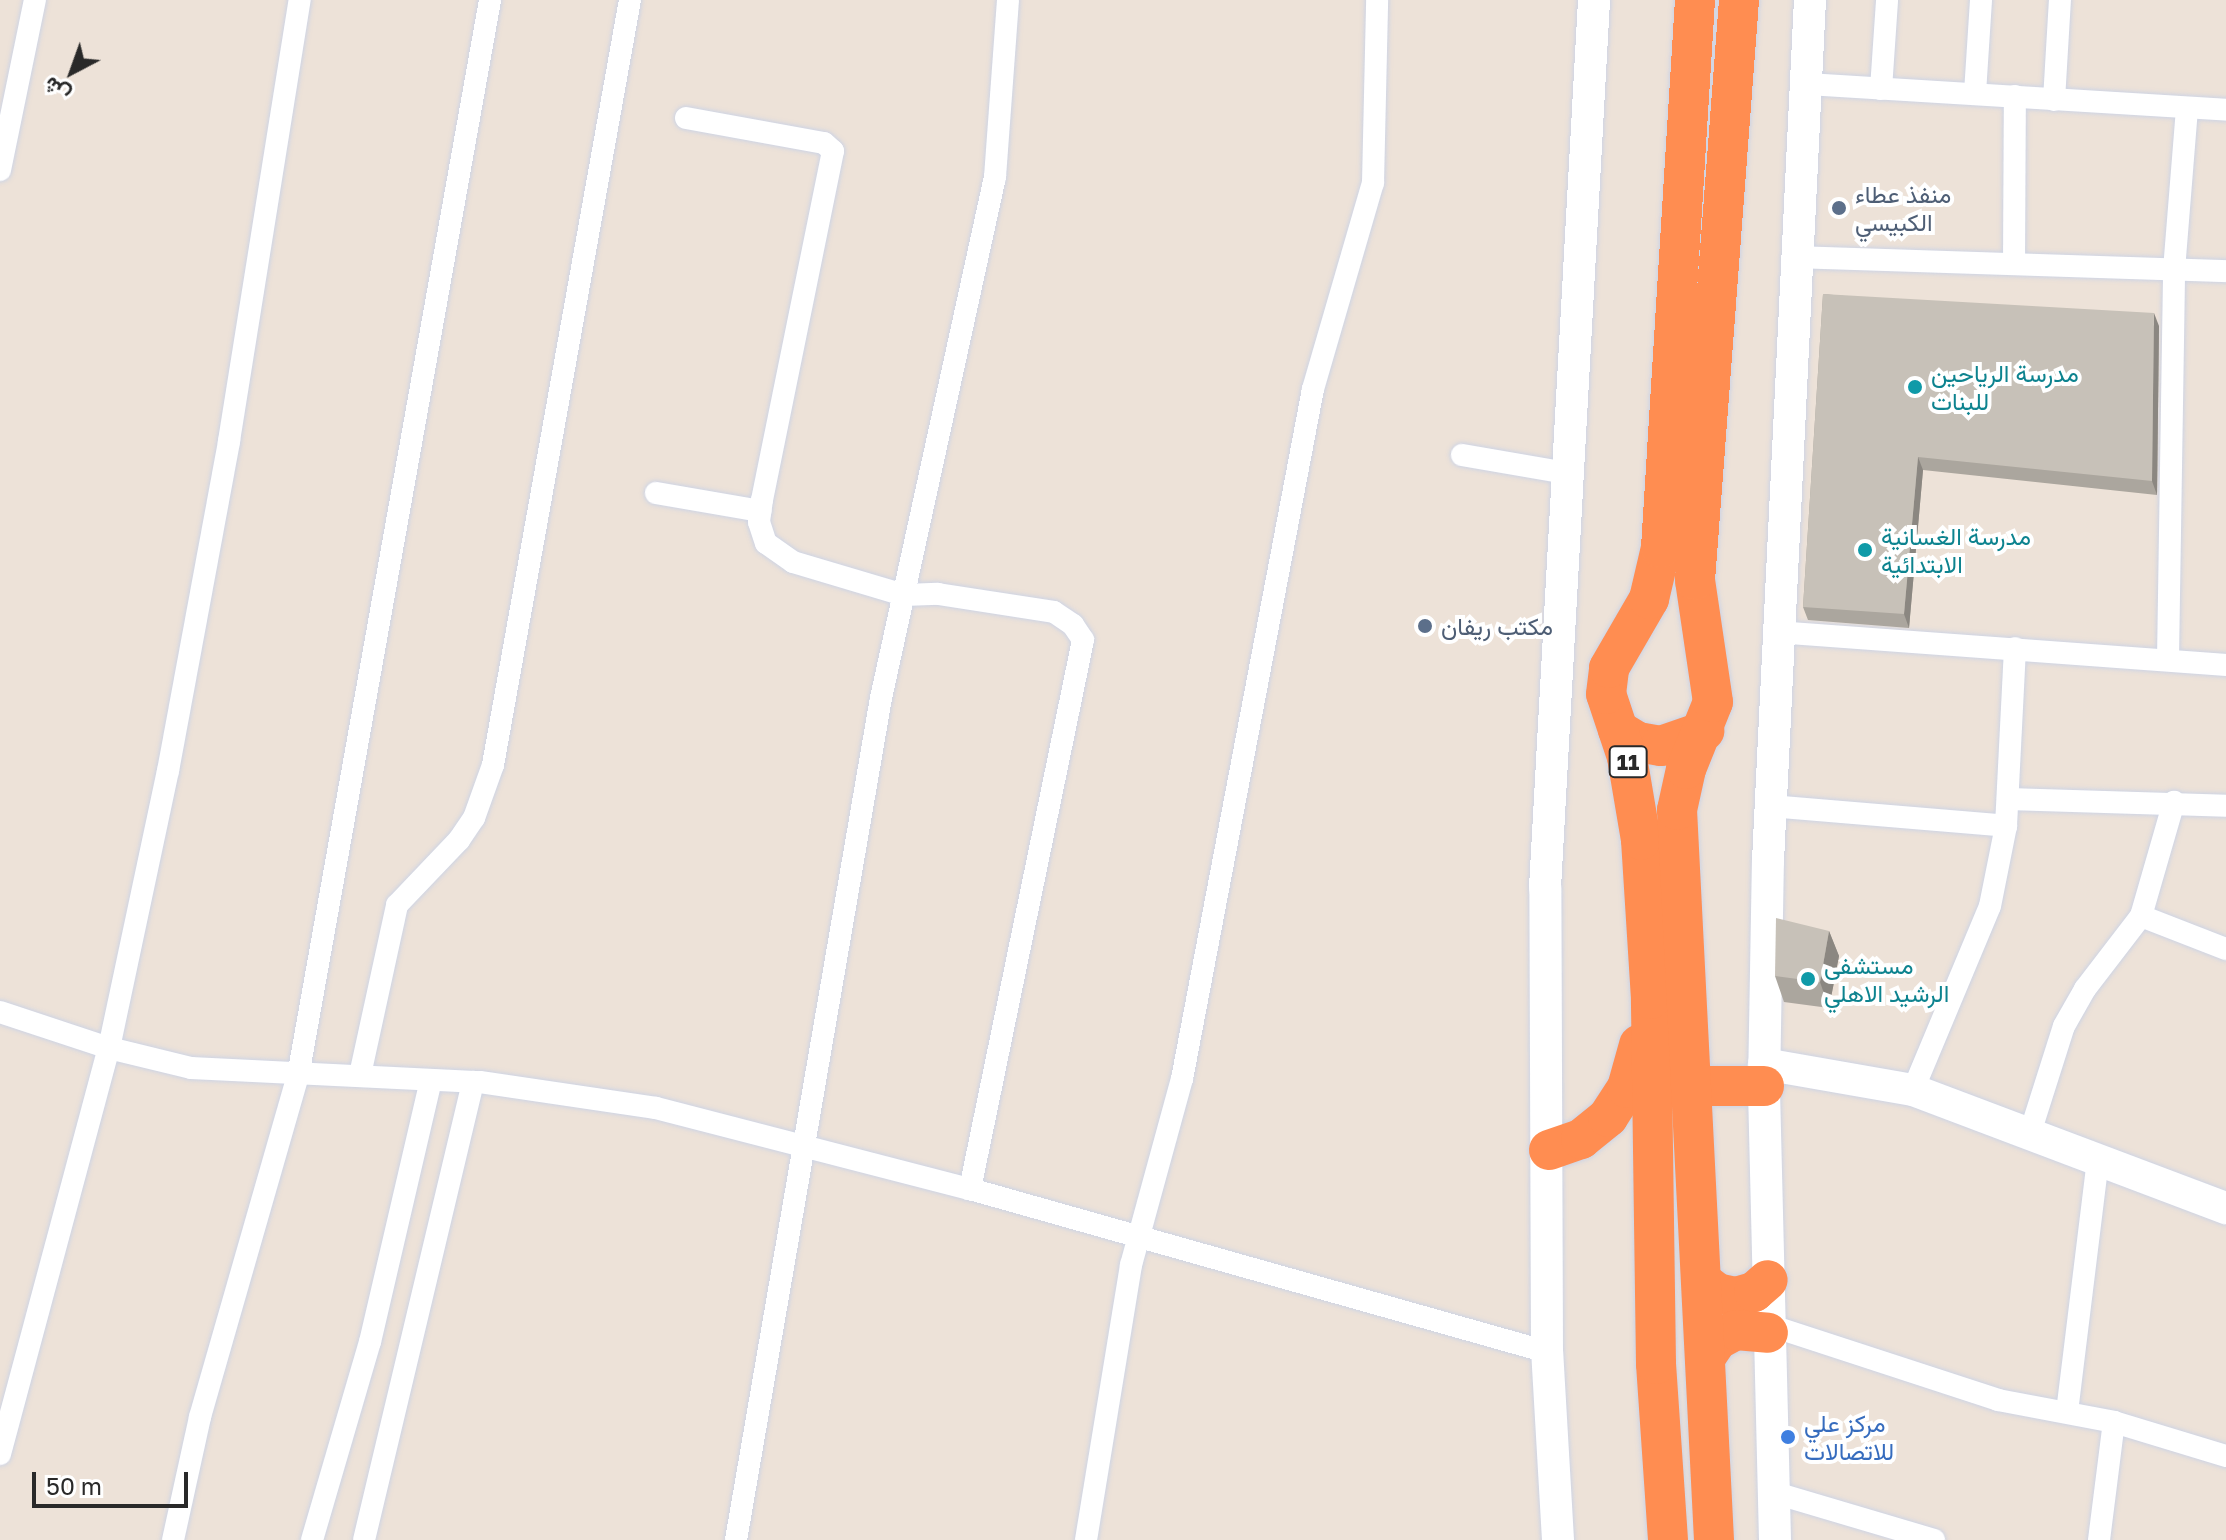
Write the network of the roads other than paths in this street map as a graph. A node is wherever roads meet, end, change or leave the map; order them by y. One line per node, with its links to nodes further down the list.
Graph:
1 (35, 0): 22 (street)
2 (300, 0): 49 (street)
3 (490, 0): 52 (street)
4 (630, 0): 50 (street)
5 (1008, 0): 31 (street)
6 (1377, 0): 63 (street)
7 (1594, 0): 28 (main road)
8 (1695, 0): 33 (highway, 11)
9 (1739, 0): 35 (highway, 11)
10 (1810, 0): 14 (main road)
11 (1887, 0): 15 (street)
12 (1981, 0): 16 (street)
13 (2060, 0): 18 (street)
14 (1806, 84): 15 (street); 23 (main road)
15 (1881, 89): 16 (street)
16 (1975, 93): 17 (street)
17 (2015, 96): 18 (street); 24 (street)
18 (2054, 100): 19 (street)
19 (2187, 109): 20 (street); 25 (street)
20 (2226, 110)
21 (686, 118): 30 (street)
22 (0, 170)
23 (1797, 257): 24 (street); 32 (main road)
24 (2014, 264): 25 (street)
25 (2174, 270): 26 (street); 36 (street)
26 (2226, 271)
27 (1462, 455): 28 (street)
28 (1566, 473): 59 (main road)
29 (656, 493): 30 (street)
30 (760, 511): 31 (street)
31 (904, 595): 58 (street); 61 (street)
32 (1777, 632): 34 (street); 42 (main road)
33 (1622, 645): 35 (highway); 38 (highway, 11)
34 (2015, 648): 36 (street); 40 (street)
35 (1709, 658): 39 (highway, 11)
36 (2168, 659): 37 (street)
37 (2226, 665)
38 (1618, 730): 39 (highway); 47 (highway, 11)
39 (1704, 731): 55 (highway, 11)
40 (2008, 799): 41 (street); 44 (street)
41 (2174, 802): 43 (street); 45 (street)
42 (1770, 806): 44 (street); 51 (main road)
43 (2226, 806)
44 (2006, 826): 56 (street)
45 (2141, 916): 46 (street); 57 (street)
46 (2226, 949)
47 (1651, 999): 59 (highway); 80 (highway, 11)
48 (0, 1012): 49 (street)
49 (109, 1048): 52 (street); 71 (street)
50 (360, 1075): 52 (street); 53 (street)
51 (1764, 1075): 55 (highway); 56 (main road); 64 (main road)
52 (298, 1076): 74 (street)
53 (431, 1080): 54 (street); 75 (street)
54 (473, 1082): 58 (street); 76 (street)
55 (1694, 1086): 65 (highway, 11)
56 (1913, 1090): 57 (main road)
57 (2030, 1133): 60 (main road)
58 (807, 1145): 61 (street); 77 (street)
59 (1549, 1150): 67 (main road)
60 (2098, 1159): 62 (main road); 69 (street)
61 (970, 1189): 63 (street)
62 (2226, 1208)
63 (1137, 1237): 67 (street); 78 (street)
64 (1768, 1280): 65 (highway); 66 (main road)
65 (1703, 1282): 68 (highway, 11)
66 (1768, 1329): 68 (highway); 69 (street); 73 (main road)
67 (1547, 1352): 79 (main road)
68 (1705, 1358): 81 (highway, 11)
69 (2067, 1412): 70 (street)
70 (2114, 1422): 72 (street); 84 (street)
71 (0, 1454)
72 (2226, 1456)
73 (1772, 1492): 82 (main road); 83 (street)
74 (173, 1540)
75 (312, 1540)
76 (364, 1540)
77 (736, 1540)
78 (1086, 1540)
79 (1558, 1540)
80 (1668, 1540)
81 (1714, 1540)
82 (1775, 1540)
83 (1934, 1540)
84 (2099, 1540)

